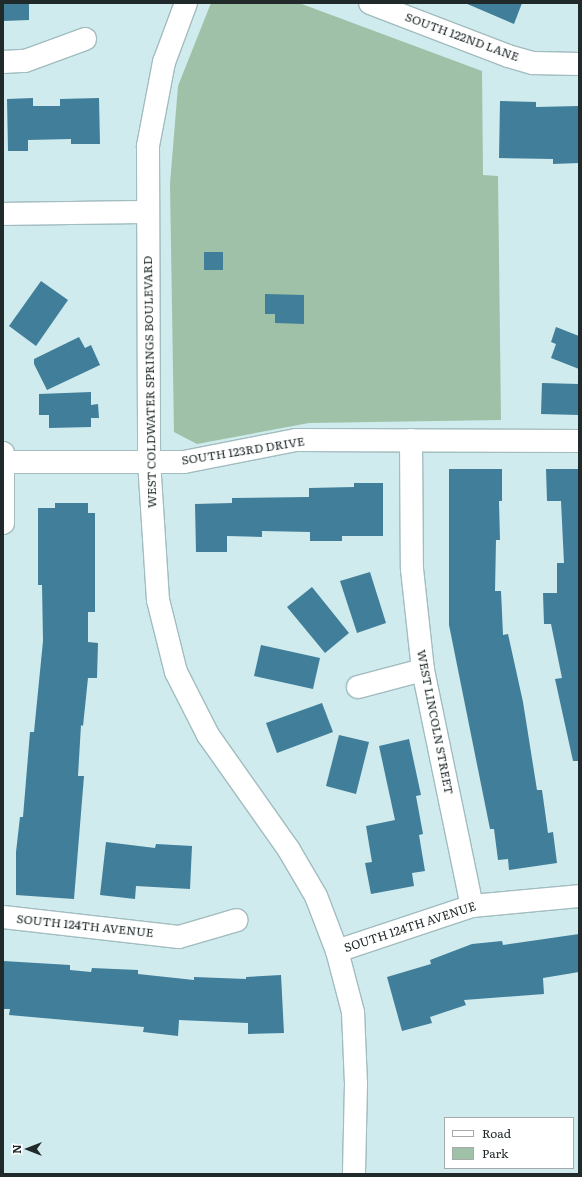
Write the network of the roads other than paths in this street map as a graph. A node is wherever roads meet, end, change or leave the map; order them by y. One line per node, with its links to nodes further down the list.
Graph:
1 (186, 3): 6 (street, WEST COLDWATER SPRINGS BOULEVARD)
2 (370, 3): 5 (street, SOUTH 122ND LANE)
3 (85, 39): 4 (street)
4 (3, 62)
5 (579, 64)
6 (148, 212): 7 (street); 11 (street, WEST COLDWATER SPRINGS BOULEVARD)
7 (3, 214)
8 (411, 440): 9 (street, SOUTH 123RD DRIVE); 11 (street, SOUTH 123RD DRIVE); 14 (street, WEST LINCOLN STREET)
9 (579, 441)
10 (3, 453): 12 (street)
11 (149, 461): 12 (street, SOUTH 123RD DRIVE); 20 (street, WEST COLDWATER SPRINGS BOULEVARD)
12 (3, 462): 13 (street)
13 (3, 523)
14 (423, 670): 15 (street); 17 (street, WEST LINCOLN STREET)
15 (358, 687)
16 (579, 896): 17 (street, SOUTH 124TH AVENUE)
17 (472, 906): 20 (street, SOUTH 124TH AVENUE)
18 (3, 917): 19 (street, SOUTH 124TH AVENUE)
19 (237, 920)
20 (337, 951): 21 (street, WEST COLDWATER SPRINGS BOULEVARD)
21 (354, 1174)

